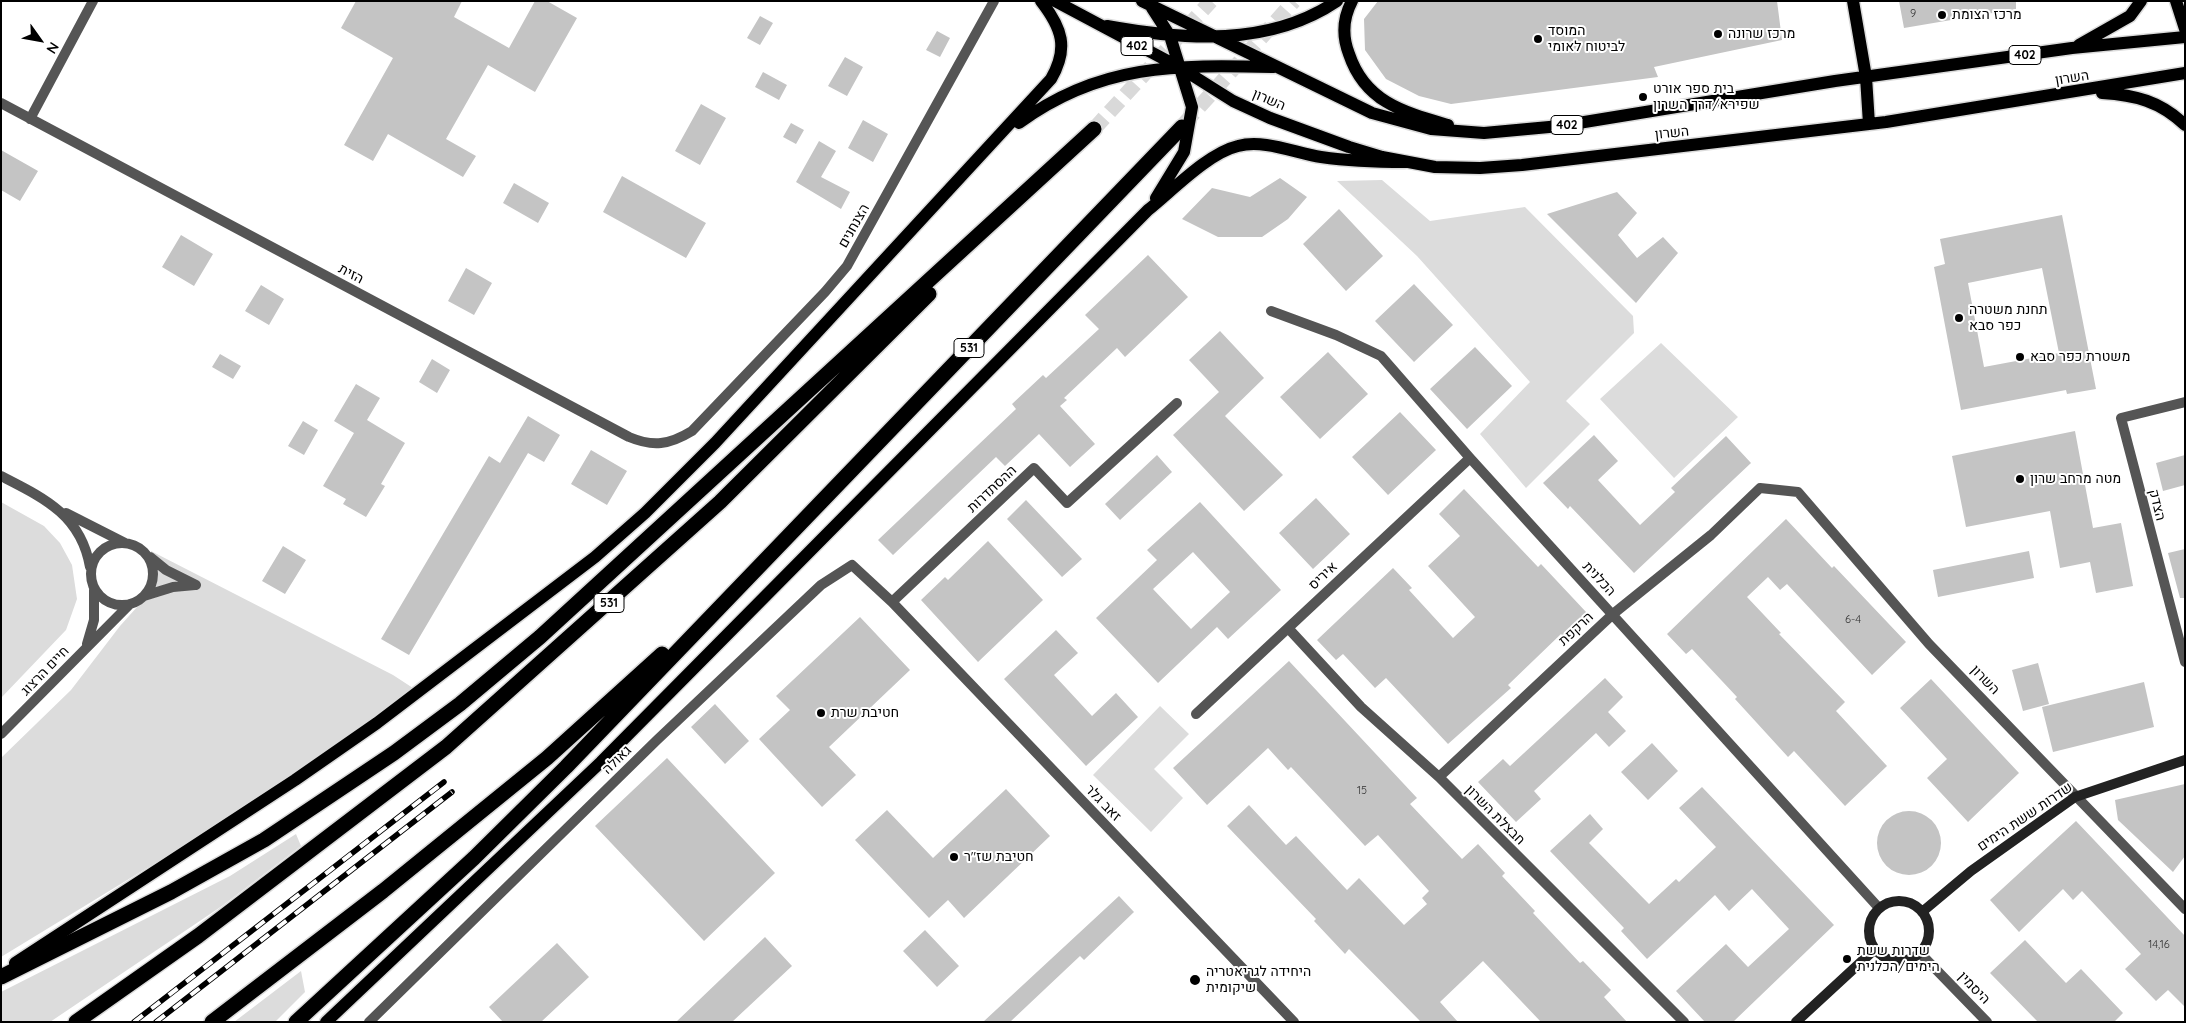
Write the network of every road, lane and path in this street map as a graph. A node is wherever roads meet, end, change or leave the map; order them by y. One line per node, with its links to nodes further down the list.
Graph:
1 (93, 1): 23 (street)
2 (994, 1): 34 (street, הצנחנים)
3 (1041, 1): 28 (main road)
4 (1055, 1): 11 (main road, 402)
5 (1337, 1): 14 (main road)
6 (1352, 1): 27 (main road)
7 (1853, 1): 20 (main road)
8 (2141, 1): 16 (main road)
9 (2176, 1): 12 (main road)
10 (1146, 3): 13 (main road); 14 (main road, 402)
11 (1095, 24): 13 (main road); 17 (main road, 402)
12 (2185, 29)
13 (1170, 36): 14 (main road); 17 (main road)
14 (1215, 36): 18 (main road, 402)
15 (2185, 37): 16 (main road, השרון / 402)
16 (2072, 48): 20 (main road, השרון / 402)
17 (1179, 67): 18 (main road); 28 (main road); 29 (main road, השרון / 402); 30 (main road)
18 (1279, 67): 27 (main road, השרון / 402)
19 (2185, 73): 21 (main road, השרון / 402)
20 (1866, 77): 24 (main road); 27 (main road, השרון / 402)
21 (2079, 92): 24 (main road, השרון / 402); 25 (main road)
22 (1, 103): 23 (street, הזית)
23 (30, 119): 34 (street, הזית)
24 (1869, 124): 29 (main road, השרון / 402)
25 (2185, 125)
26 (1182, 127): 41 (highway, 531)
27 (1484, 133)
28 (999, 137): 61 (main road)
29 (1405, 162): 30 (main road)
30 (1148, 210): 66 (main road)
31 (1271, 311): 35 (street, הכלנית)
32 (2185, 402): 50 (street, הצדק)
33 (1177, 403): 45 (street, ההסתדרות)
34 (692, 431)
35 (1470, 458): 47 (street, הכלנית); 48 (street, איריס)
36 (1, 476): 38 (street)
37 (1760, 488): 47 (street, הרקפת); 55 (street, השרון)
38 (54, 506): 39 (street); 42 (street)
39 (126, 543): 40 (street); 42 (street)
40 (146, 554): 44 (street); 44 (street)
41 (756, 568): 64 (highway, 531); 65 (highway)
42 (90, 569): 43 (street)
43 (94, 590): 46 (street); 49 (street, חיים הרצוג)
44 (144, 596): 46 (street)
45 (892, 602): 67 (street, גאולה); 68 (street, זאב גלר)
46 (130, 604): 49 (street, חיים הרצוג)
47 (1613, 614): 54 (street, הרקפת); 56 (street, הכלנית)
48 (1288, 628): 51 (street, איריס); 54 (street, חבצלת השרון)
49 (86, 648): 52 (street, חיים הרצוג)
50 (2185, 662)
51 (1196, 714)
52 (1, 734)
53 (2185, 760): 55 (street, שדרות ששת הימים)
54 (1439, 777): 69 (street, חבצלת השרון)
55 (2076, 797): 57 (street, השרון); 58 (street, שדרות ששת הימים)
56 (1879, 908): 58 (street); 59 (street)
57 (2185, 909)
58 (1922, 912): 60 (street)
59 (1874, 950): 60 (street); 70 (street)
60 (1920, 953): 71 (street, היסמין)
61 (1, 972)
62 (1, 978): 63 (highway, 531)
63 (76, 1022)
64 (212, 1022)
65 (296, 1022)
66 (326, 1022)
67 (369, 1022)
68 (1294, 1022)
69 (1684, 1022)
70 (1796, 1022)
71 (1987, 1022)

